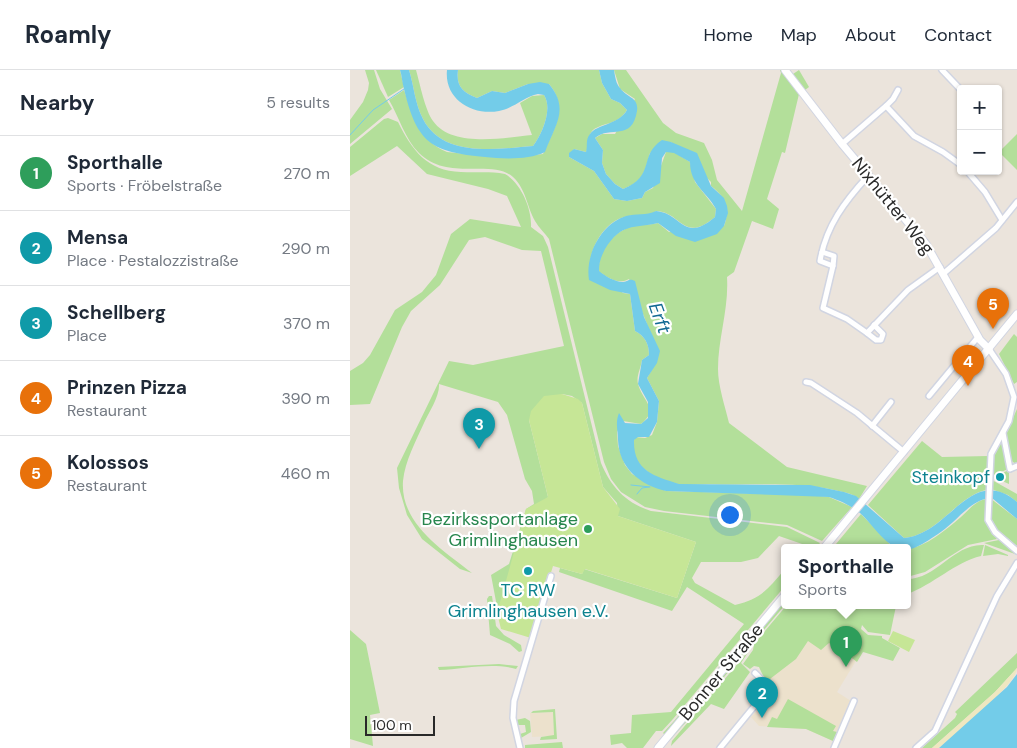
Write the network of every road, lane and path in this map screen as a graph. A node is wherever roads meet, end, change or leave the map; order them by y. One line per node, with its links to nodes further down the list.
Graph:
1 (785, 70): 6 (main road, Nixhütter Weg)
2 (942, 70): 3 (street)
3 (957, 86)
4 (898, 90): 5 (street)
5 (886, 106): 6 (street); 7 (street)
6 (842, 144): 9 (main road, Nixhütter Weg)
7 (957, 162)
8 (970, 175): 11 (street)
9 (868, 176): 12 (street); 14 (main road, Nixhütter Weg)
10 (1017, 202): 11 (street)
11 (1002, 220): 14 (street)
12 (822, 252): 13 (street); 13 (street)
13 (833, 266): 17 (street)
14 (942, 271): 16 (street); 18 (main road, Nixhütter Weg)
15 (1017, 314): 19 (main road)
16 (874, 325): 17 (street); 17 (street)
17 (867, 333)
18 (978, 337): 19 (main road, Nixhütter Weg); 21 (street)
19 (988, 349): 23 (street); 26 (main road)
20 (806, 382): 24 (street)
21 (929, 396)
22 (891, 402): 24 (street)
23 (1015, 406): 25 (street)
24 (872, 426): 26 (street)
25 (1003, 434): 27 (street); 29 (street)
26 (904, 452): 28 (main road)
27 (1017, 466)
28 (827, 544)
29 (1017, 551)
30 (1017, 563): 39 (street)
31 (551, 576): 35 (street)
32 (781, 600): 36 (main road, Bonner Straße)
33 (755, 673): 37 (street)
34 (854, 700): 38 (street)
35 (520, 748)
36 (658, 748)
37 (720, 748)
38 (834, 748)
39 (916, 748)

